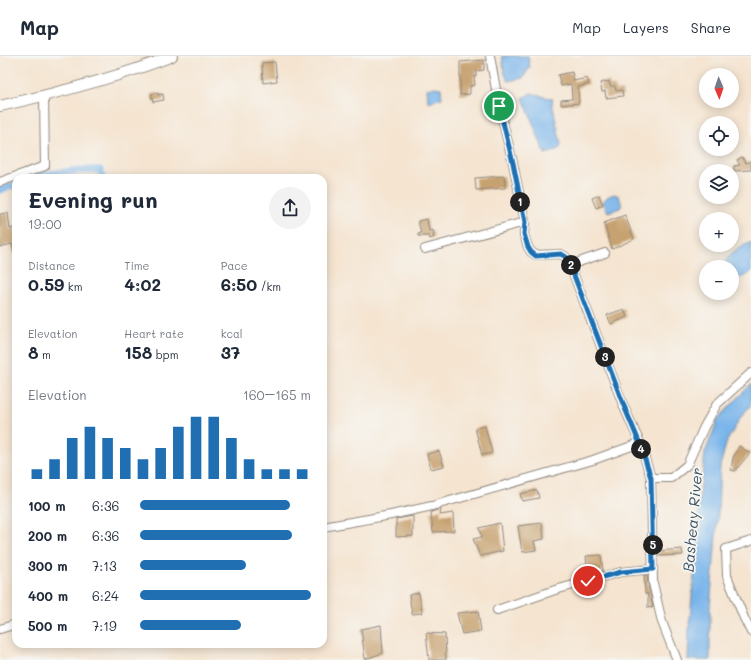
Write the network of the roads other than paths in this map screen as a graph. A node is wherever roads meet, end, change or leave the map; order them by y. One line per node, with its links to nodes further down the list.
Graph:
1 (172, 56): 3 (street)
2 (490, 56): 8 (street)
3 (44, 96): 4 (street); 5 (street)
4 (0, 106)
5 (22, 174)
6 (12, 178): 7 (street)
7 (0, 182)
8 (525, 222): 9 (street); 11 (street)
9 (425, 249)
10 (605, 253): 11 (street)
11 (570, 265): 13 (street)
12 (751, 372): 14 (street)
13 (640, 444): 14 (street); 15 (street)
14 (651, 478): 17 (street)
15 (327, 526)
16 (751, 541): 21 (street)
17 (653, 569): 18 (street); 22 (street)
18 (497, 610)
19 (12, 625): 20 (street)
20 (0, 629)
21 (751, 632)
22 (677, 660)

